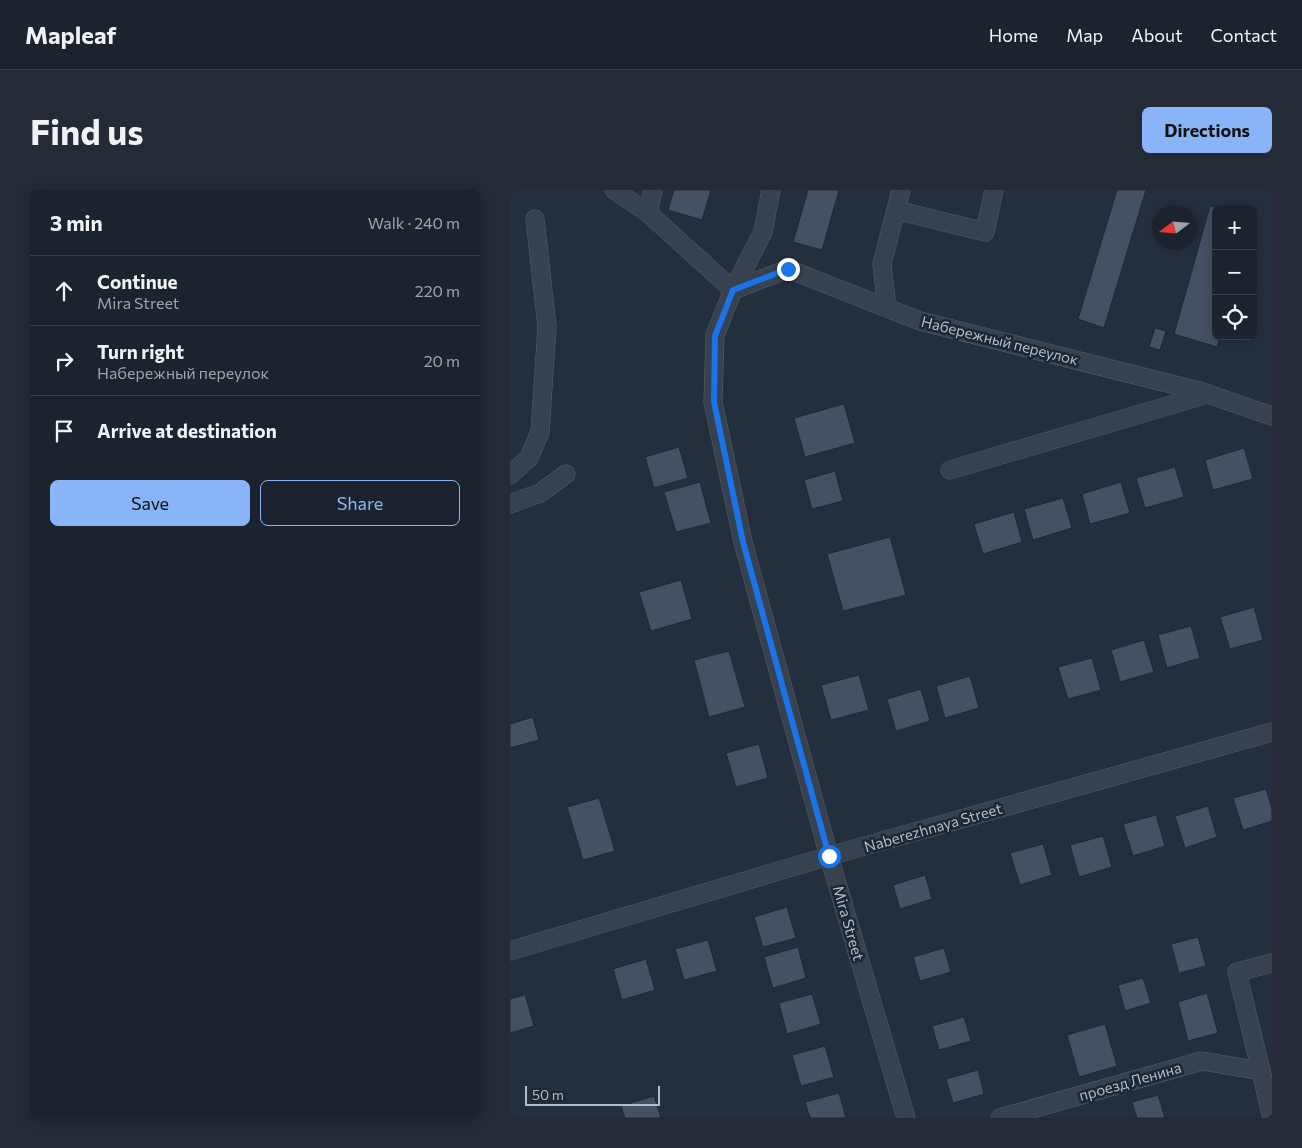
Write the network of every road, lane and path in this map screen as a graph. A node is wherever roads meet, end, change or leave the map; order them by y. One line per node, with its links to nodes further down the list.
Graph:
1 (614, 190): 7 (street)
2 (653, 190): 7 (street)
3 (772, 190): 9 (street, Mira Street)
4 (901, 190): 6 (street)
5 (994, 190): 6 (street)
6 (896, 210): 10 (street)
7 (648, 213): 9 (street)
8 (535, 219): 15 (street)
9 (733, 290): 10 (street, Набережный переулок); 18 (street, Mira Street)
10 (887, 308): 11 (street, Набережный переулок)
11 (1208, 394): 12 (street, Набережный переулок); 13 (street)
12 (1272, 416)
13 (950, 470)
14 (566, 474): 16 (street)
15 (510, 475)
16 (510, 504)
17 (1272, 732): 18 (street, Naberezhnaya Street)
18 (829, 856): 19 (street, Naberezhnaya Street); 22 (street, Mira Street)
19 (510, 951)
20 (1272, 963): 21 (street)
21 (1261, 1071): 23 (street, проезд Ленина); 24 (street)
22 (906, 1118)
23 (1000, 1118)
24 (1272, 1118)

